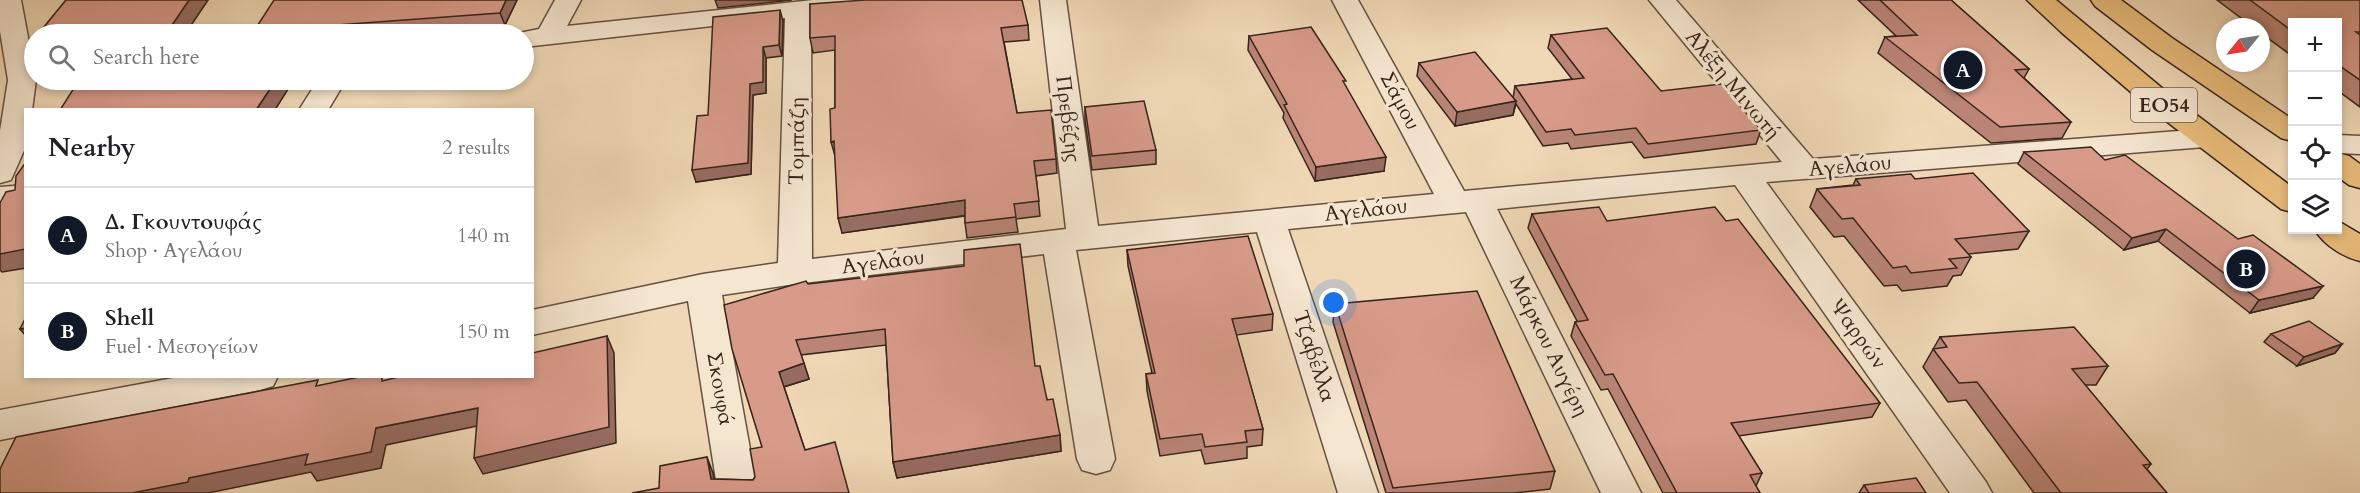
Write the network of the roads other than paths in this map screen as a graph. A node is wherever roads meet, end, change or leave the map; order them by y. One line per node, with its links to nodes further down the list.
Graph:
1 (8, 0): 12 (street)
2 (568, 0): 11 (street)
3 (919, 0): 10 (street)
4 (1053, 0): 31 (street, Πρεβέζης)
5 (1346, 0): 28 (street, Σάμου)
6 (1662, 0): 21 (street, Αλέξη Μινωτή)
7 (2040, 0): 17 (main road, ΕΟ54)
8 (2104, 0): 15 (main road, ΕΟ54)
9 (2140, 0): 16 (main road, ΕΟ54)
10 (798, 9): 11 (street); 33 (street, Τομπάζη)
11 (536, 38)
12 (19, 70): 22 (street)
13 (326, 90): 14 (street)
14 (315, 108)
15 (2288, 128)
16 (2288, 128)
17 (2205, 138): 21 (street, Αγελάου); 27 (main road, ΕΟ54)
18 (2342, 144): 19 (street)
19 (2360, 145)
20 (2342, 166): 24 (main road)
21 (1805, 169): 23 (street, Αγελάου)
22 (0, 173)
23 (1744, 175): 28 (street, Αγελάου); 42 (street, Ψαρρών)
24 (2360, 178)
25 (24, 195): 26 (street)
26 (0, 197)
27 (2288, 199)
28 (1465, 200): 29 (street, Αγελάου); 41 (street, Μάρκου Αυγέρη)
29 (1269, 220): 31 (street, Αγελάου); 40 (street, Τζαβέλλα)
30 (2337, 234): 32 (main road)
31 (1071, 240): 33 (street, Αγελάου); 38 (street, Πρεβέζης)
32 (2360, 250)
33 (795, 272): 34 (street, Αγελάου)
34 (703, 286): 35 (street, Αγελάου); 39 (street, Σκουφά)
35 (534, 322)
36 (249, 378): 37 (street)
37 (0, 425)
38 (1096, 459)
39 (738, 493)
40 (1358, 493)
41 (1621, 493)
42 (1972, 493)

